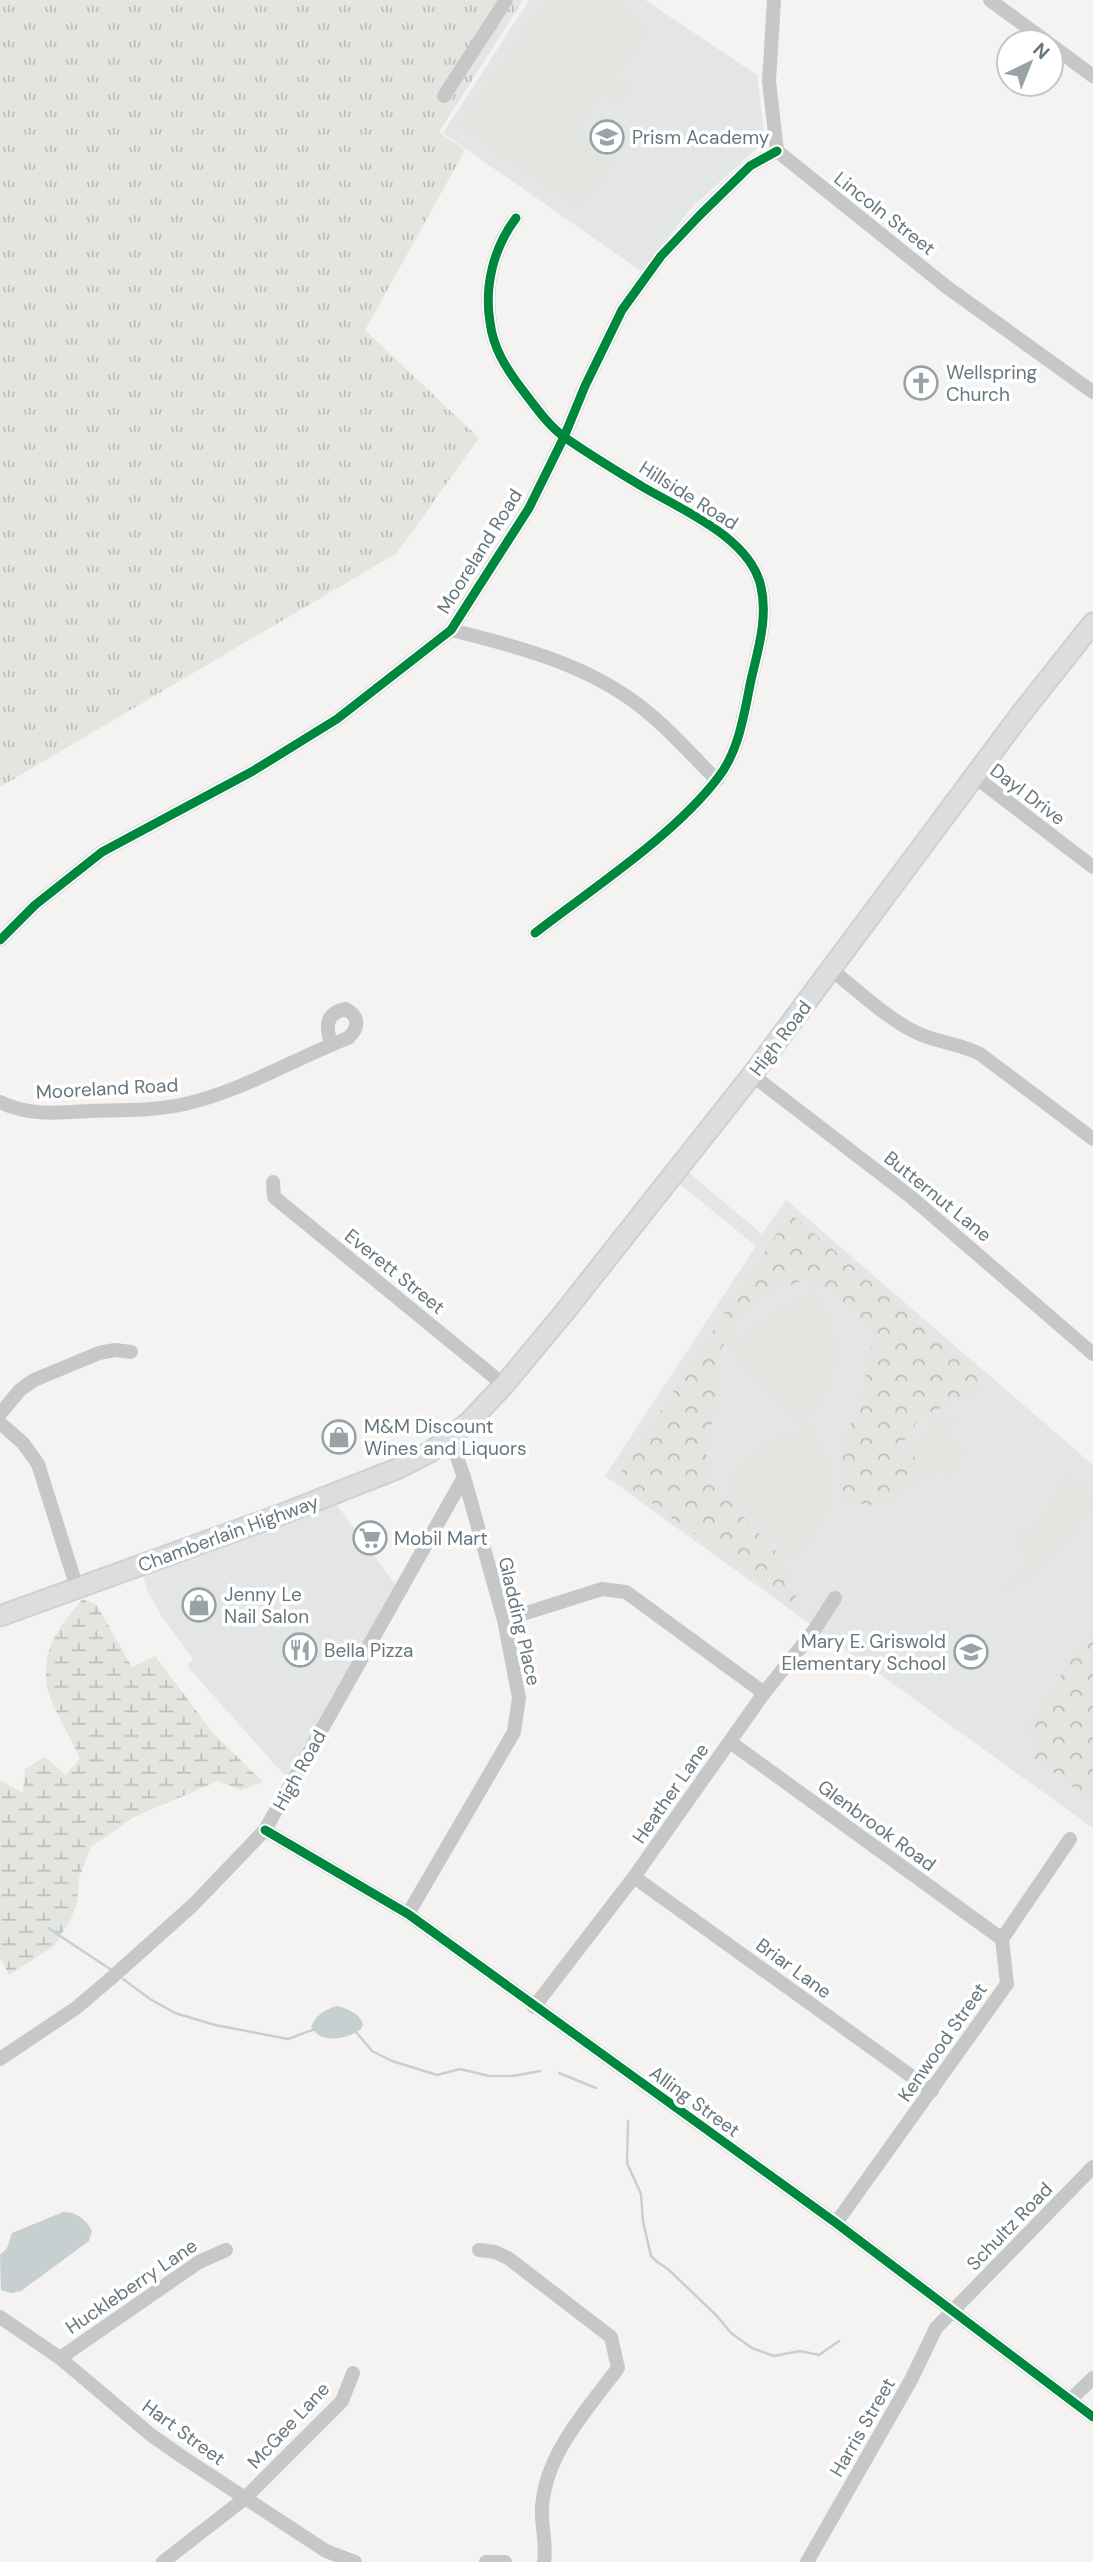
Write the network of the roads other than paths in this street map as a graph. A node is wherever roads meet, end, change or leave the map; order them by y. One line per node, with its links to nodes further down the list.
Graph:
1 (506, 0): 7 (street)
2 (774, 0): 8 (street)
3 (990, 0): 4 (street)
4 (1028, 28)
5 (1065, 55): 6 (street)
6 (1093, 76)
7 (444, 96)
8 (777, 151): 10 (street, Lincoln Street); 11 (street, Mooreland Road)
9 (516, 218): 11 (street, Hillside Road)
10 (1093, 392)
11 (564, 437): 13 (street, Mooreland Road); 15 (street, Hillside Road)
12 (1093, 623): 14 (main road, High Road)
13 (451, 630): 15 (street); 18 (street, Mooreland Road)
14 (974, 776): 16 (street, Dayl Drive); 19 (main road, High Road)
15 (717, 780): 17 (street, Hillside Road)
16 (1093, 867)
17 (535, 933)
18 (0, 940)
19 (832, 970): 21 (main road, High Road); 23 (street)
20 (332, 1045): 22 (street, Mooreland Road)
21 (752, 1075): 26 (street, Butternut Lane); 27 (main road, High Road)
22 (0, 1102)
23 (1093, 1139)
24 (273, 1182): 27 (street, Everett Street)
25 (131, 1352): 28 (street)
26 (1093, 1354)
27 (504, 1385): 30 (main road, High Road)
28 (0, 1415)
29 (0, 1423): 32 (street)
30 (450, 1438): 31 (street, Gladding Place); 32 (main road, Chamberlain Highway)
31 (464, 1476): 35 (street, Gladding Place); 38 (street, High Road)
32 (77, 1588): 34 (main road, Chamberlain Highway)
33 (835, 1598): 36 (street, Heather Lane)
34 (0, 1616)
35 (504, 1620): 36 (street); 41 (street, Gladding Place)
36 (764, 1693): 37 (street, Heather Lane)
37 (730, 1742): 40 (street, Heather Lane); 42 (street, Glenbrook Road)
38 (265, 1830): 41 (street, Alling Street); 44 (street, High Road)
39 (1070, 1839): 42 (street)
40 (634, 1877): 43 (street, Heather Lane); 45 (street, Briar Lane)
41 (408, 1914): 43 (street, Alling Street)
42 (1002, 1939): 45 (street, Kenwood Street)
43 (534, 2007): 47 (street, Alling Street)
44 (2, 2054)
45 (932, 2091): 47 (street, Kenwood Street)
46 (1093, 2167): 50 (street, Schultz Road)
47 (835, 2223): 50 (street, Alling Street)
48 (226, 2250): 52 (street, Huckleberry Lane)
49 (479, 2250): 62 (street)
50 (952, 2312): 55 (street, Alling Street); 63 (street, Harris Street)
51 (0, 2317): 52 (street, Hart Street)
52 (60, 2358): 57 (street, Hart Street)
53 (353, 2373): 57 (street, McGee Lane)
54 (1093, 2378): 55 (street)
55 (1070, 2400): 56 (street, Alling Street)
56 (1093, 2417)
57 (244, 2499): 58 (street, McGee Lane); 59 (street, Hart Street)
58 (163, 2562)
59 (355, 2562)
60 (486, 2562): 61 (street)
61 (505, 2562)
62 (544, 2562)
63 (807, 2562)

